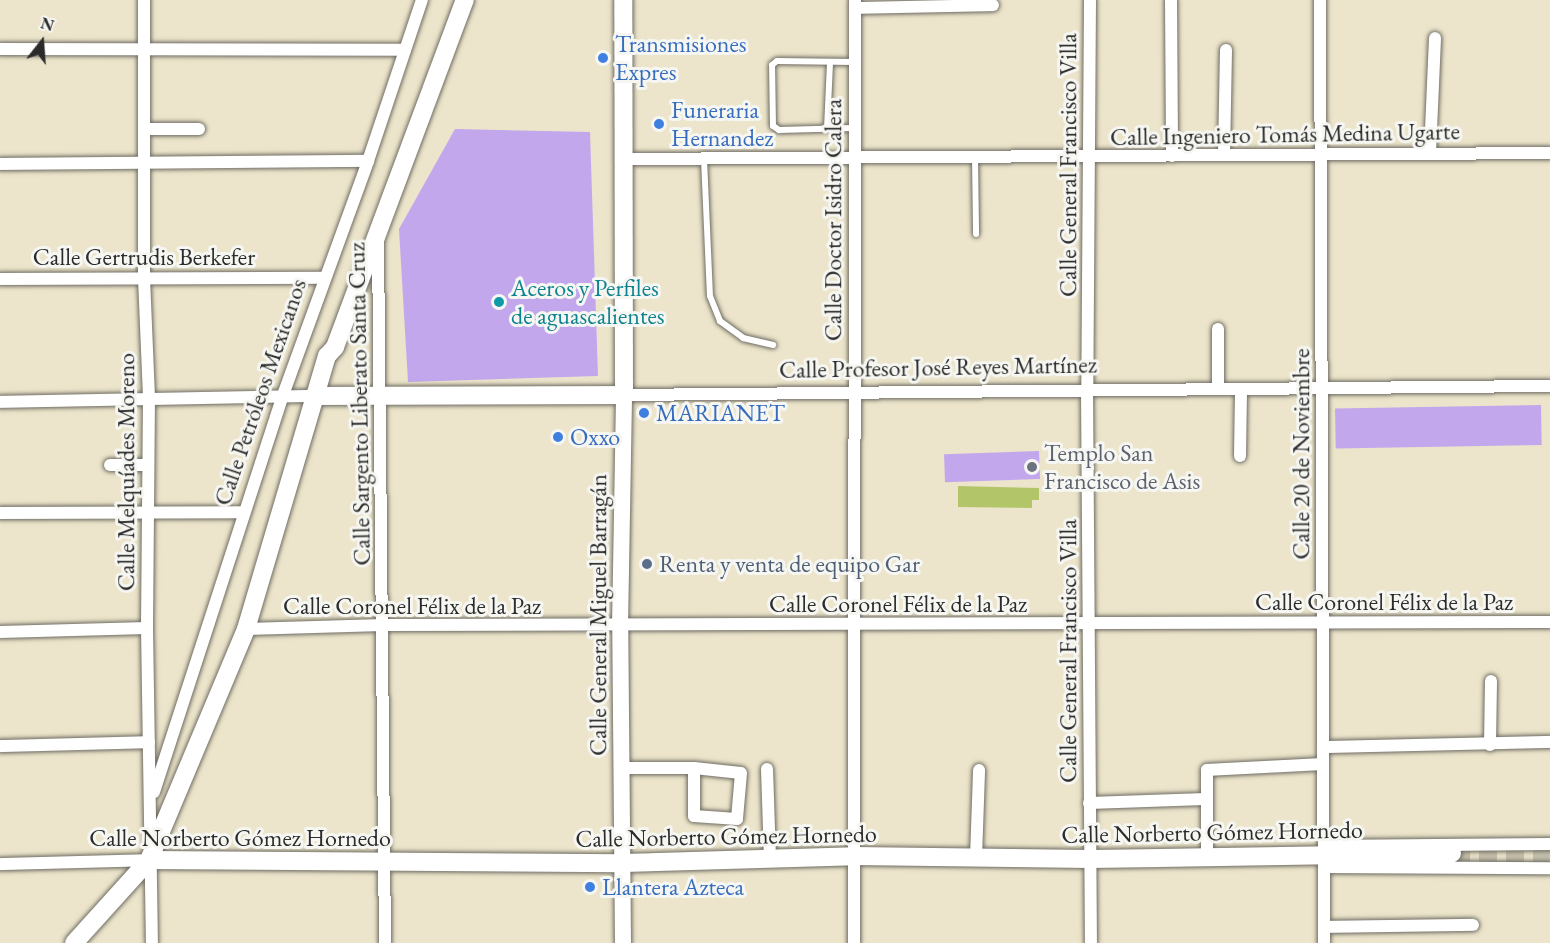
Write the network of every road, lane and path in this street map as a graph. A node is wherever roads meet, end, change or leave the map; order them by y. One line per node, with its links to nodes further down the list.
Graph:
1 (144, 0): 11 (street, Calle Melquíades Moreno)
2 (422, 0): 13 (street, Calle Petróleos Mexicanos)
3 (465, 0): 34 (main road)
4 (622, 0): 29 (main road, Calle General Miguel Barragán)
5 (1090, 0): 28 (street, Calle General Francisco Villa)
6 (1171, 0): 25 (street)
7 (1320, 0): 24 (street, Calle 20 de Noviembre)
8 (855, 4): 9 (street); 16 (street, Calle Doctor Isidro Calera)
9 (993, 5)
10 (1435, 38): 21 (street)
11 (145, 47): 12 (street); 13 (street); 18 (street, Calle Melquíades Moreno)
12 (0, 49)
13 (405, 50): 31 (street, Calle Petróleos Mexicanos)
14 (1226, 50): 23 (street)
15 (830, 62): 16 (lane); 20 (lane); 20 (lane)
16 (854, 62): 17 (street, Calle Doctor Isidro Calera)
17 (853, 128): 20 (lane); 26 (street, Calle Doctor Isidro Calera)
18 (146, 129): 19 (street); 32 (street, Calle Melquíades Moreno)
19 (199, 129)
20 (827, 129)
21 (1430, 153): 22 (street, Calle Ingeniero Tomás Medina Ugarte); 24 (street, Calle Ingeniero Tomás Medina Ugarte)
22 (1550, 153)
23 (1224, 155): 24 (street, Calle Ingeniero Tomás Medina Ugarte); 25 (street, Calle Ingeniero Tomás Medina Ugarte)
24 (1321, 155): 43 (street, Calle 20 de Noviembre)
25 (1172, 156): 28 (street, Calle Ingeniero Tomás Medina Ugarte)
26 (853, 158): 27 (street, Calle Ingeniero Tomás Medina Ugarte); 30 (street, Calle Ingeniero Tomás Medina Ugarte); 46 (street, Calle Doctor Isidro Calera)
27 (975, 158): 28 (street, Calle Ingeniero Tomás Medina Ugarte); 35 (lane)
28 (1090, 158): 44 (street, Calle General Francisco Villa)
29 (625, 159): 30 (street, Calle Ingeniero Tomás Medina Ugarte); 48 (main road, Calle General Miguel Barragán)
30 (704, 159): 40 (lane)
31 (368, 161): 32 (street); 37 (street, Calle Petróleos Mexicanos)
32 (146, 162): 33 (street); 36 (street, Calle Melquíades Moreno)
33 (0, 164)
34 (378, 224): 50 (main road); 51 (street, Calle Sargento Liberato Santa Cruz)
35 (976, 234)
36 (144, 278): 37 (street, Calle Gertrudis Berkefer); 38 (street, Calle Gertrudis Berkefer); 49 (street, Calle Melquíades Moreno)
37 (324, 278): 47 (street, Calle Petróleos Mexicanos)
38 (0, 279)
39 (1218, 329): 42 (street)
40 (773, 345)
41 (1550, 386): 43 (street, Calle Profesor José Reyes Martínez)
42 (1218, 388): 44 (street, Calle Profesor José Reyes Martínez); 45 (street, Calle Profesor José Reyes Martínez)
43 (1322, 388): 45 (street, Calle Profesor José Reyes Martínez); 60 (street, Calle 20 de Noviembre)
44 (1087, 389): 46 (street, Calle Profesor José Reyes Martínez); 63 (street, Calle General Francisco Villa)
45 (1241, 389): 53 (street)
46 (855, 392): 48 (street, Calle Profesor José Reyes Martínez); 62 (street, Calle Doctor Isidro Calera)
47 (282, 395): 49 (street, Calle Profesor José Reyes Martínez); 50 (street, Calle Profesor José Reyes Martínez); 57 (street, Calle Petróleos Mexicanos)
48 (624, 395): 51 (main road, Calle Profesor José Reyes Martínez); 64 (street, Calle General Miguel Barragán)
49 (149, 397): 52 (street, Calle Profesor José Reyes Martínez); 55 (street, Calle Melquíades Moreno)
50 (321, 397): 51 (main road, Calle Profesor José Reyes Martínez); 66 (main road)
51 (380, 397): 61 (street, Calle Sargento Liberato Santa Cruz)
52 (0, 402)
53 (1240, 456)
54 (110, 465): 55 (street)
55 (147, 465): 56 (street, Calle Melquíades Moreno)
56 (148, 511): 57 (street); 58 (street); 65 (street, Calle Melquíades Moreno)
57 (244, 512): 80 (street, Calle Petróleos Mexicanos)
58 (0, 513)
59 (1550, 622): 60 (street, Calle Coronel Félix de la Paz)
60 (1322, 624): 63 (street, Calle Coronel Félix de la Paz); 73 (street, Calle 20 de Noviembre)
61 (383, 625): 64 (street, Calle Coronel Félix de la Paz); 66 (street, Calle Coronel Félix de la Paz); 91 (street, Calle Sargento Liberato Santa Cruz)
62 (857, 625): 63 (street, Calle Coronel Félix de la Paz); 64 (street, Calle Coronel Félix de la Paz); 84 (street, Calle Doctor Isidro Calera)
63 (1091, 625): 81 (street, Calle General Francisco Villa)
64 (620, 627): 75 (street, Calle General Miguel Barragán)
65 (147, 628): 67 (street); 69 (street, Calle Melquíades Moreno)
66 (246, 629): 90 (main road)
67 (0, 632)
68 (1491, 681): 71 (street)
69 (149, 742): 72 (street); 80 (street, Calle Melquíades Moreno)
70 (1550, 742): 71 (street)
71 (1490, 745): 73 (street)
72 (0, 746)
73 (1323, 747): 74 (street, Calle 20 de Noviembre)
74 (1322, 764): 79 (street); 86 (street, Calle 20 de Noviembre)
75 (622, 768): 76 (street); 92 (street, Calle General Miguel Barragán)
76 (694, 768): 76 (street)
77 (767, 769): 88 (street)
78 (979, 770): 87 (street)
79 (1205, 799): 81 (street); 85 (street)
80 (151, 802): 90 (street, Calle Melquíades Moreno)
81 (1089, 803): 89 (street, Calle General Francisco Villa)
82 (1550, 844): 86 (street, Calle Norberto Gómez Hornedo)
83 (1452, 853): 86 (main road, Calle Norberto Gómez Hornedo)
84 (854, 856): 87 (main road, Calle Norberto Gómez Hornedo); 88 (main road, Calle Norberto Gómez Hornedo); 101 (street, Calle Doctor Isidro Calera)
85 (1207, 856): 86 (main road, Calle Norberto Gómez Hornedo); 89 (main road, Calle Norberto Gómez Hornedo)
86 (1324, 856): 94 (street, Calle Norberto Gómez Hornedo); 96 (street, Calle 20 de Noviembre)
87 (976, 858): 89 (main road, Calle Norberto Gómez Hornedo)
88 (770, 859): 92 (main road, Calle Norberto Gómez Hornedo)
89 (1090, 859): 102 (street, Calle General Francisco Villa)
90 (149, 860): 91 (main road, Calle Norberto Gómez Hornedo); 93 (street, Calle Norberto Gómez Hornedo); 97 (main road); 98 (street, Calle Melquíades Moreno)
91 (386, 862): 92 (main road, Calle Norberto Gómez Hornedo); 99 (street, Calle Sargento Liberato Santa Cruz)
92 (623, 863): 100 (street, Calle General Miguel Barragán)
93 (0, 864)
94 (1550, 868)
95 (1473, 925): 96 (street)
96 (1324, 927): 103 (street, Calle 20 de Noviembre)
97 (74, 943)
98 (152, 943)
99 (386, 943)
100 (623, 943)
101 (854, 943)
102 (1090, 943)
103 (1324, 943)

